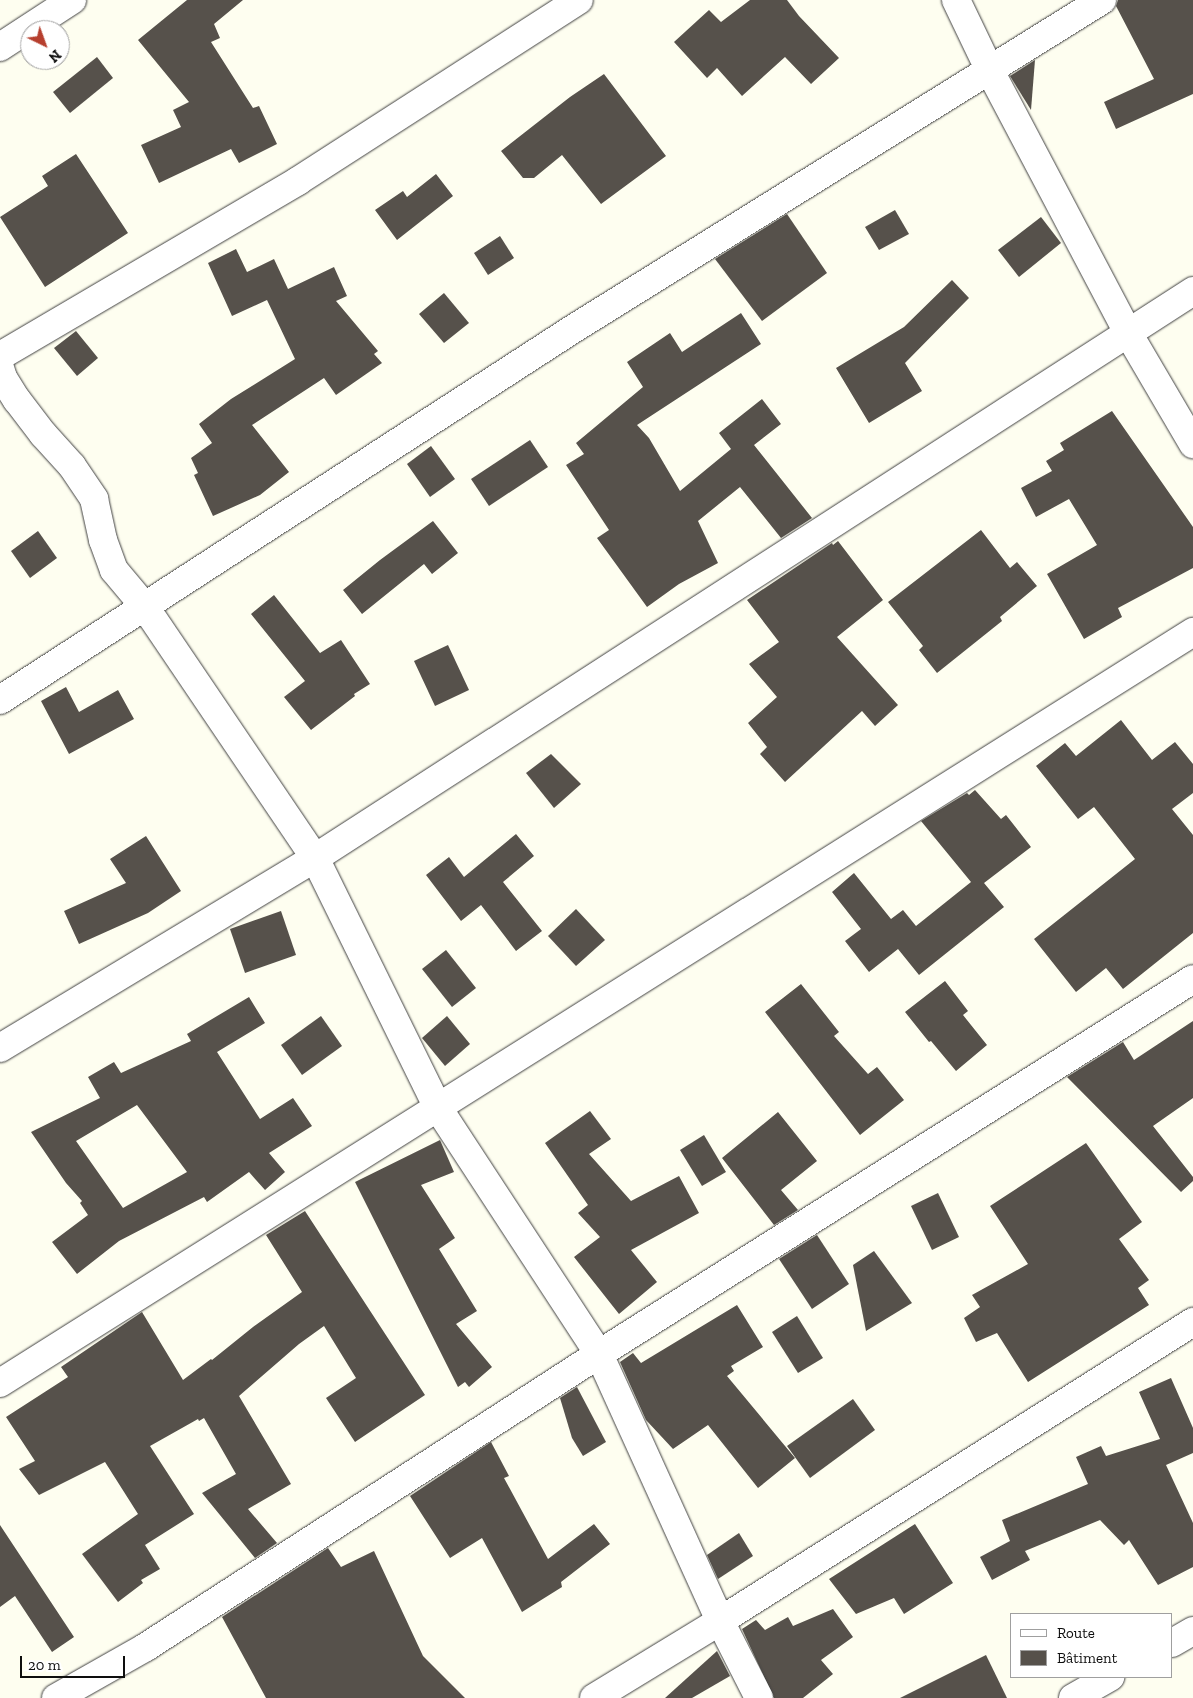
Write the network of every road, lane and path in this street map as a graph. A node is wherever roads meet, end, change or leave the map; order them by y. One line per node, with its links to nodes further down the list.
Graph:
1 (72, 0): 5 (street)
2 (579, 0): 9 (street)
3 (956, 0): 6 (street)
4 (1102, 0): 6 (street)
5 (0, 47)
6 (990, 70): 8 (street); 12 (street)
7 (1193, 291): 8 (street)
8 (1128, 333): 11 (street); 15 (street)
9 (0, 356)
10 (0, 368): 12 (street)
11 (1193, 444)
12 (145, 607): 14 (street); 15 (street)
13 (1193, 632): 18 (street)
14 (0, 700)
15 (315, 858): 17 (street); 18 (street)
16 (1193, 979): 20 (street)
17 (0, 1048)
18 (438, 1108): 20 (street); 21 (street)
19 (1193, 1322): 22 (street)
20 (600, 1354): 22 (street); 26 (street)
21 (0, 1383)
22 (720, 1621): 27 (street); 28 (street)
23 (1193, 1631): 24 (street)
24 (1173, 1642)
25 (1108, 1678): 29 (street)
26 (56, 1698)
27 (594, 1698)
28 (759, 1698)
29 (1073, 1698)

